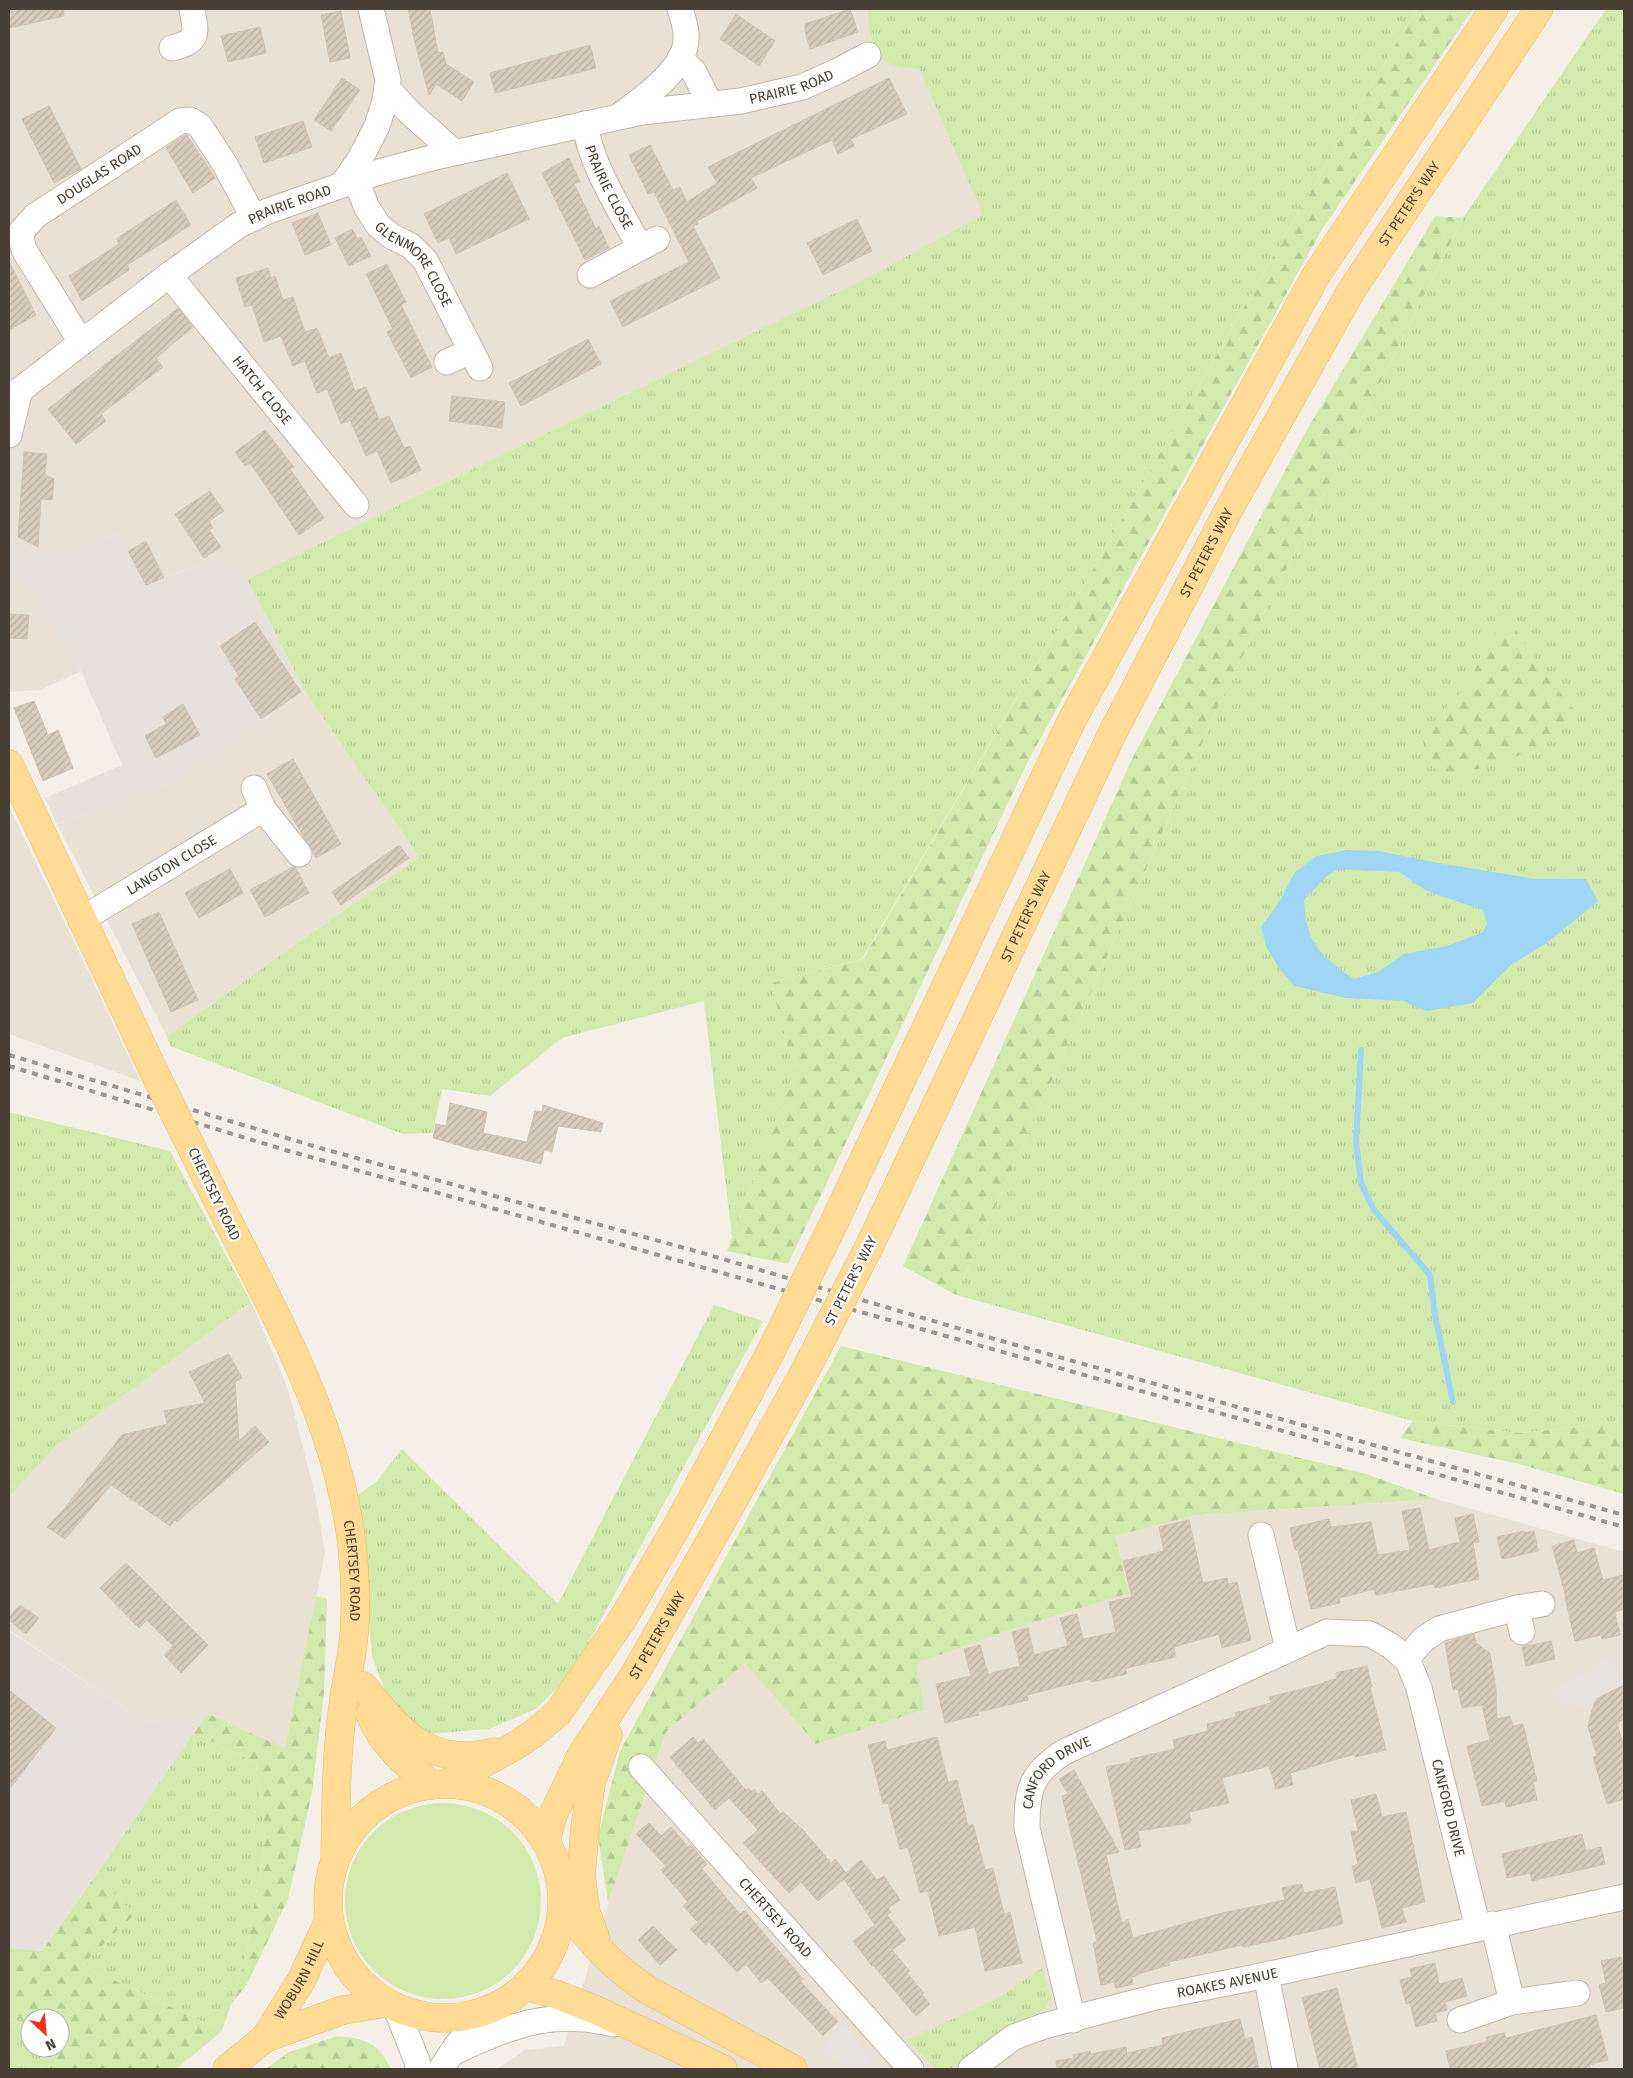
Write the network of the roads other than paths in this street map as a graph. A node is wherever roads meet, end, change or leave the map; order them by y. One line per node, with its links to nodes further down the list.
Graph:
1 (192, 9): 6 (street)
2 (371, 9): 9 (street)
3 (680, 9): 8 (street, PRAIRIE ROAD)
4 (1494, 9): 33 (main road, bridge)
5 (1539, 9): 31 (main road, ST PETER'S WAY, bridge)
6 (172, 48)
7 (868, 55): 10 (street, PRAIRIE ROAD)
8 (680, 58): 10 (street); 11 (street, PRAIRIE ROAD)
9 (387, 88): 13 (street); 14 (street)
10 (710, 104): 11 (street, PRAIRIE ROAD)
11 (620, 116): 12 (street, PRAIRIE ROAD)
12 (586, 124): 13 (street, PRAIRIE ROAD); 17 (street, PRAIRIE CLOSE)
13 (454, 152): 14 (street, PRAIRIE ROAD)
14 (349, 183): 15 (street, PRAIRIE ROAD); 19 (street, GLENMORE CLOSE)
15 (254, 218): 16 (street, PRAIRIE ROAD); 18 (street, DOUGLAS ROAD)
16 (169, 275): 18 (street, PRAIRIE ROAD); 22 (street, HATCH CLOSE)
17 (590, 275)
18 (81, 342): 20 (street, PRAIRIE ROAD)
19 (447, 362)
20 (15, 392): 21 (street)
21 (9, 435)
22 (356, 505)
23 (9, 764): 25 (main road, CHERTSEY ROAD)
24 (299, 854): 25 (street, LANGTON CLOSE)
25 (81, 920): 28 (main road, CHERTSEY ROAD, bridge)
26 (1261, 1535): 29 (street)
27 (1542, 1604): 30 (street)
28 (354, 1642): 32 (main road, CHERTSEY ROAD); 37 (main road, CHERTSEY ROAD)
29 (1288, 1649): 30 (street, CANFORD DRIVE); 49 (street, CANFORD DRIVE)
30 (1408, 1661): 41 (street, CANFORD DRIVE)
31 (636, 1672): 36 (main road, ST PETER'S WAY); 42 (main road)
32 (363, 1686): 33 (main road); 35 (main road, CHERTSEY ROAD)
33 (513, 1747): 35 (main road)
34 (641, 1767): 58 (street, CHERTSEY ROAD)
35 (439, 1784): 36 (main road); 37 (main road)
36 (546, 1840): 39 (main road)
37 (335, 1861): 40 (main road)
38 (1624, 1897): 41 (street, ROAKES AVENUE)
39 (563, 1901): 42 (main road); 44 (main road)
40 (329, 1920): 47 (main road); 52 (main road, WOBURN HILL)
41 (1486, 1926): 43 (street, ROAKES AVENUE); 46 (street)
42 (600, 1950): 57 (main road)
43 (1266, 1975): 49 (street, ROAKES AVENUE); 60 (street)
44 (526, 1986): 48 (main road); 51 (main road)
45 (1577, 1993): 46 (street)
46 (1512, 2002): 50 (street)
47 (391, 2006): 48 (main road); 52 (main road, WOBURN HILL); 55 (street)
48 (486, 2012): 53 (street)
49 (1073, 2020): 59 (street, ROAKES AVENUE)
50 (1460, 2020)
51 (635, 2029): 53 (street); 56 (main road)
52 (265, 2038): 54 (main road, WOBURN HILL)
53 (446, 2061)
54 (227, 2069)
55 (418, 2069)
56 (723, 2069)
57 (793, 2069)
58 (912, 2069)
59 (971, 2069)
60 (1285, 2069)

